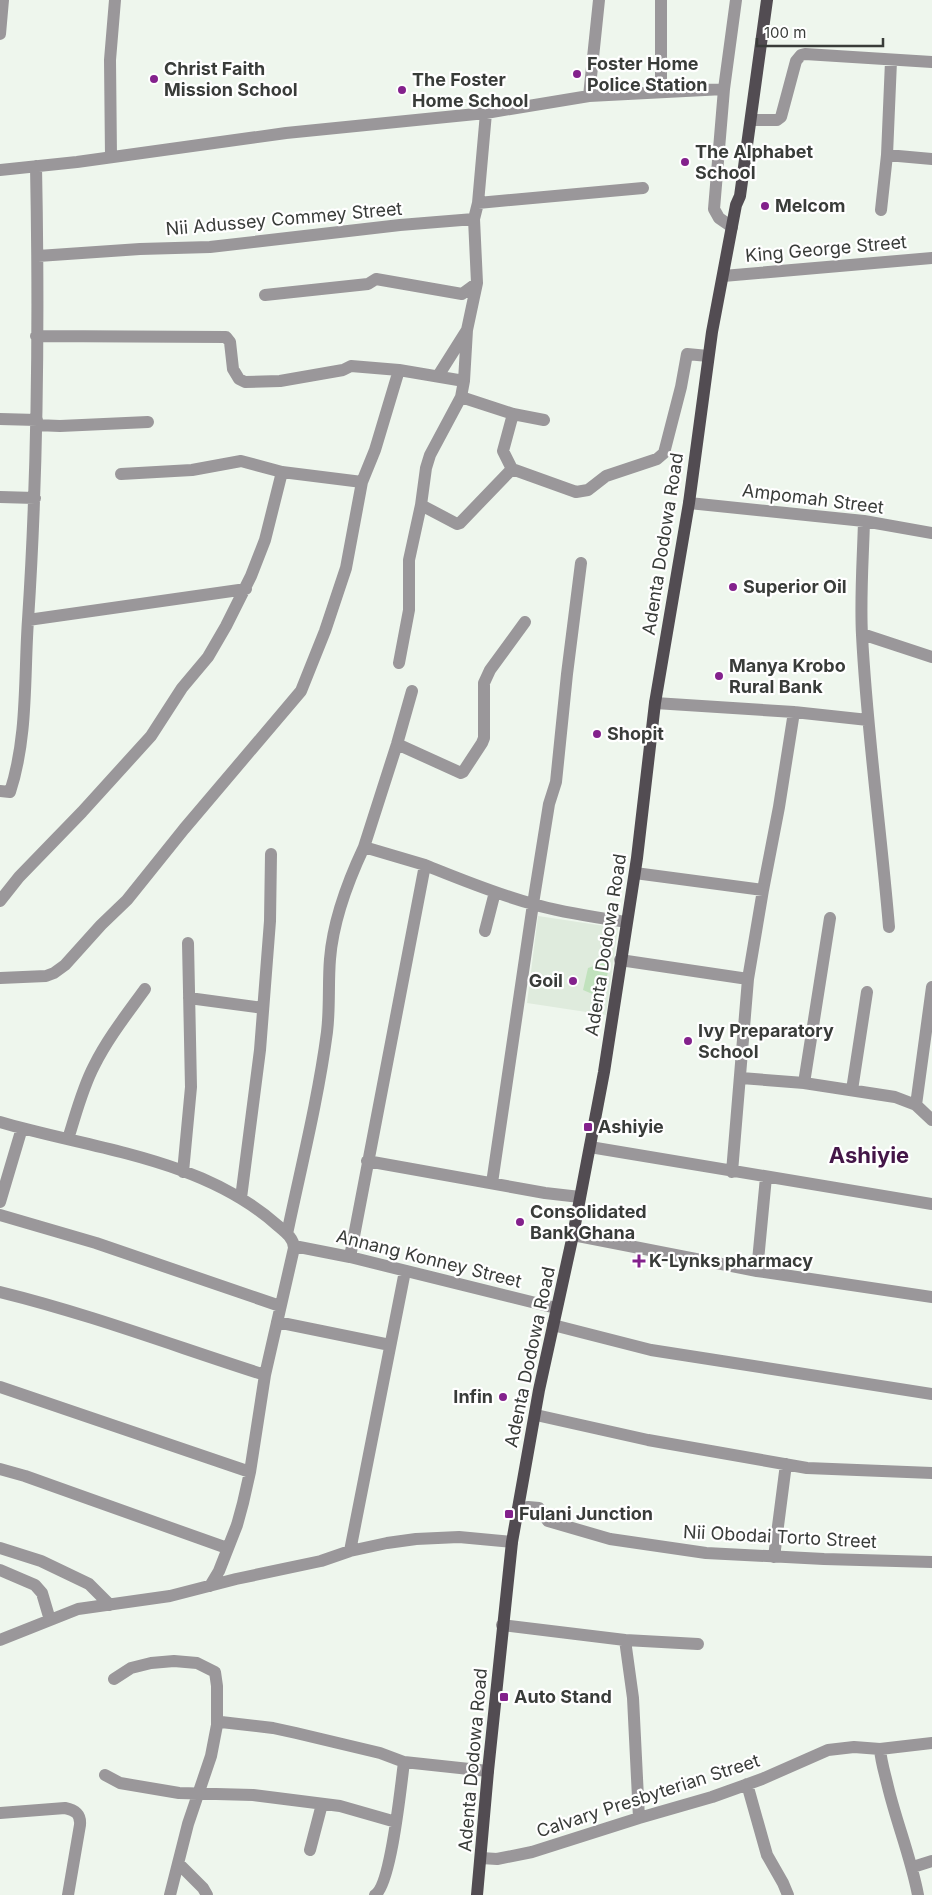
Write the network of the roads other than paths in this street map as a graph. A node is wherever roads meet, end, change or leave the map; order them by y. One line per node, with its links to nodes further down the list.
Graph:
1 (3, 0): 7 (street)
2 (116, 0): 16 (street)
3 (599, 0): 12 (street)
4 (661, 0): 11 (street)
5 (736, 0): 10 (street)
6 (767, 0): 14 (main road, Adenta Dodowa Road)
7 (0, 34)
8 (891, 61): 9 (street); 14 (street); 15 (street)
9 (932, 62)
10 (724, 89): 11 (street); 24 (street)
11 (661, 92): 12 (street)
12 (589, 96): 13 (street)
13 (486, 114): 16 (street); 21 (street)
14 (751, 120): 24 (main road, Adenta Dodowa Road)
15 (887, 155): 17 (street); 22 (street)
16 (111, 157): 18 (street)
17 (932, 159)
18 (36, 166): 19 (street); 25 (street)
19 (0, 170)
20 (643, 188): 21 (street)
21 (478, 203): 23 (street)
22 (881, 210)
23 (474, 219): 25 (street, Nii Adussey Commey Street); 28 (street)
24 (732, 227): 27 (main road, Adenta Dodowa Road)
25 (38, 256): 31 (street)
26 (932, 258): 27 (street, King George Street)
27 (723, 276): 32 (main road, Adenta Dodowa Road)
28 (477, 283): 29 (street); 30 (street)
29 (264, 295)
30 (467, 330): 34 (street); 35 (street)
31 (36, 336): 33 (street); 40 (street)
32 (708, 356): 42 (street); 48 (main road, Adenta Dodowa Road)
33 (399, 370): 34 (street); 45 (street)
34 (438, 376): 35 (street)
35 (464, 381): 36 (street)
36 (461, 397): 37 (street); 49 (street)
37 (513, 414): 39 (street); 42 (street)
38 (0, 419): 40 (street)
39 (544, 420)
40 (37, 422): 41 (street); 47 (street)
41 (148, 422)
42 (512, 469): 49 (street)
43 (282, 472): 44 (street); 45 (street); 53 (street)
44 (121, 474)
45 (362, 482): 79 (street)
46 (0, 497): 47 (street)
47 (35, 498): 54 (street)
48 (689, 503): 50 (street, Ampomah Street); 60 (main road, Adenta Dodowa Road)
49 (421, 505): 58 (street)
50 (864, 521): 51 (street, Ampomah Street); 56 (street)
51 (932, 533)
52 (581, 562): 72 (street)
53 (246, 589): 54 (street); 71 (street)
54 (28, 620): 64 (street)
55 (525, 622): 63 (street)
56 (862, 634): 57 (street); 62 (street)
57 (932, 657)
58 (399, 663)
59 (412, 691): 63 (street)
60 (655, 703): 61 (street); 68 (main road, Adenta Dodowa Road)
61 (794, 712): 62 (street); 69 (street)
62 (868, 720): 75 (street)
63 (397, 744): 65 (street)
64 (0, 791)
65 (364, 846): 67 (street); 105 (street)
66 (271, 854): 85 (street)
67 (425, 865): 70 (street); 95 (street)
68 (635, 873): 69 (street); 74 (main road, Adenta Dodowa Road)
69 (763, 890): 80 (street)
70 (495, 892): 72 (street); 76 (street)
71 (0, 901)
72 (533, 904): 74 (street); 99 (street)
73 (830, 918): 87 (street)
74 (626, 922): 78 (main road, Adenta Dodowa Road)
75 (888, 927)
76 (485, 931)
77 (188, 943): 84 (street)
78 (620, 960): 80 (street); 94 (main road, Adenta Dodowa Road)
79 (0, 978)
80 (748, 979): 86 (street)
81 (932, 987): 89 (street)
82 (145, 988): 93 (street)
83 (866, 992): 88 (street)
84 (189, 998): 85 (street); 96 (street)
85 (263, 1008): 101 (street)
86 (741, 1078): 87 (street); 97 (street)
87 (804, 1083): 88 (street)
88 (852, 1090): 89 (street)
89 (916, 1105): 90 (street)
90 (932, 1120)
91 (0, 1122): 92 (street)
92 (22, 1128): 93 (street); 102 (street)
93 (68, 1139): 96 (street)
94 (590, 1147): 97 (street); 100 (main road, Adenta Dodowa Road)
95 (367, 1161): 99 (street); 108 (street)
96 (183, 1172): 101 (street)
97 (732, 1172): 98 (street)
98 (766, 1176): 103 (street); 110 (street)
99 (492, 1183): 100 (street)
100 (580, 1197): 106 (main road, Adenta Dodowa Road)
101 (241, 1198): 105 (street)
102 (0, 1202)
103 (932, 1204)
104 (0, 1215): 113 (street)
105 (287, 1234): 107 (street)
106 (573, 1235): 110 (street); 114 (main road, Adenta Dodowa Road)
107 (294, 1246): 108 (street, Annang Konney Street); 113 (street)
108 (350, 1257): 109 (street, Annang Konney Street)
109 (405, 1271): 114 (street, Annang Konney Street); 117 (street)
110 (757, 1271): 112 (street)
111 (0, 1292): 118 (street)
112 (932, 1297)
113 (280, 1306): 115 (street)
114 (556, 1308): 116 (main road, Adenta Dodowa Road)
115 (277, 1322): 117 (street); 118 (street)
116 (553, 1325): 120 (street); 121 (main road, Adenta Dodowa Road)
117 (390, 1345): 130 (street)
118 (265, 1374): 124 (street)
119 (0, 1387): 124 (street)
120 (932, 1394)
121 (536, 1415): 122 (street); 126 (main road, Adenta Dodowa Road)
122 (786, 1464): 125 (street); 131 (street)
123 (0, 1469): 129 (street)
124 (250, 1472): 129 (street)
125 (932, 1473)
126 (517, 1511): 127 (main road, Adenta Dodowa Road); 131 (street, Nii Obodai Torto Street)
127 (512, 1542): 130 (street); 137 (main road, Adenta Dodowa Road)
128 (0, 1548): 135 (street)
129 (227, 1548): 134 (street)
130 (350, 1551): 134 (street)
131 (774, 1556): 132 (street, Nii Obodai Torto Street)
132 (932, 1562)
133 (0, 1570): 136 (street)
134 (210, 1586): 135 (street)
135 (110, 1605): 136 (street)
136 (50, 1620): 138 (street)
137 (502, 1625): 139 (street); 146 (main road, Adenta Dodowa Road)
138 (0, 1640)
139 (625, 1640): 140 (street); 152 (street)
140 (698, 1644)
141 (114, 1679): 142 (street)
142 (217, 1726): 145 (street); 149 (street)
143 (932, 1743): 144 (street, Calvary Presbyterian Street)
144 (880, 1749): 148 (street, Calvary Presbyterian Street); 158 (street)
145 (404, 1762): 146 (street); 153 (street)
146 (488, 1771): 155 (main road, Adenta Dodowa Road)
147 (105, 1776): 149 (street)
148 (747, 1784): 152 (street, Calvary Presbyterian Street); 164 (street)
149 (198, 1794): 150 (street); 157 (street)
150 (322, 1804): 153 (street); 154 (street)
151 (0, 1813): 159 (street)
152 (639, 1818): 155 (street, Calvary Presbyterian Street)
153 (396, 1822): 162 (street)
154 (310, 1850)
155 (481, 1858): 163 (main road, Adenta Dodowa Road)
156 (932, 1861): 158 (street)
157 (178, 1863): 160 (street); 161 (street)
158 (913, 1868): 165 (street)
159 (68, 1895)
160 (170, 1895)
161 (207, 1895)
162 (375, 1895)
163 (477, 1895)
164 (788, 1895)
165 (918, 1895)

